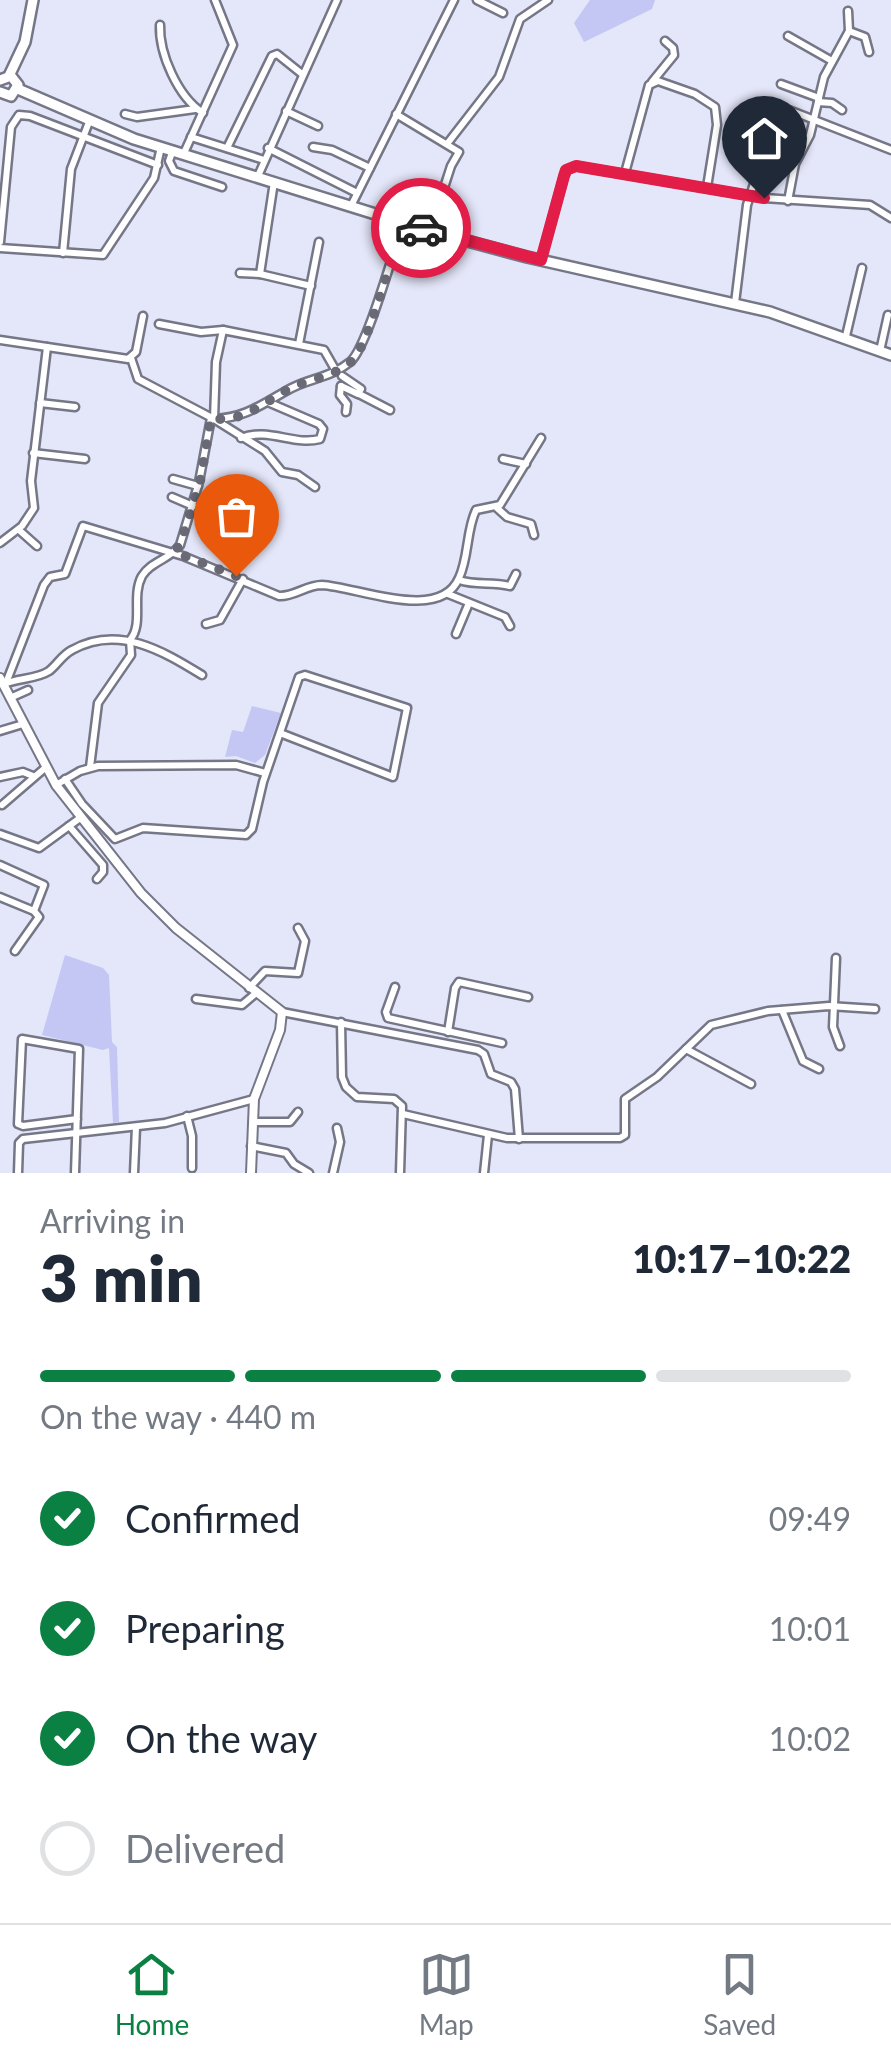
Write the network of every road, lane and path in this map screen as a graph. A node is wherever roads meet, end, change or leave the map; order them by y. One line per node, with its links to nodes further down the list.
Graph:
1 (33, 0): 16 (main road)
2 (216, 0): 25 (street)
3 (338, 0): 15 (street)
4 (454, 0): 27 (street)
5 (477, 0): 8 (street)
6 (548, 0): 34 (street)
7 (848, 11): 10 (street)
8 (504, 13)
9 (160, 25): 25 (street)
10 (849, 31): 13 (street); 14 (street)
11 (788, 36): 14 (street)
12 (665, 42): 17 (street)
13 (868, 52)
14 (832, 61): 21 (street)
15 (302, 74): 22 (street); 37 (street)
16 (4, 78): 19 (main road)
17 (652, 82): 45 (street); 49 (street)
18 (781, 84): 21 (street)
19 (18, 90): 20 (main road); 29 (main road)
20 (1, 93)
21 (818, 100): 24 (street); 28 (street)
22 (286, 110): 30 (street); 38 (street)
23 (789, 110): 28 (street)
24 (842, 110)
25 (199, 111): 26 (street); 33 (street)
26 (125, 114)
27 (396, 114): 34 (street); 44 (street)
28 (813, 118): 39 (street); 52 (street)
29 (89, 122): 32 (street); 35 (main road)
30 (318, 126)
31 (770, 135): 51 (street)
32 (83, 136): 43 (street); 58 (street); 59 (street)
33 (191, 137): 37 (street); 41 (street)
34 (451, 145): 56 (street)
35 (161, 146): 40 (main road); 43 (street)
36 (313, 147): 44 (street)
37 (227, 148): 42 (street)
38 (268, 148): 42 (street); 50 (street)
39 (891, 149)
40 (173, 150): 41 (main road); 48 (street)
41 (184, 154): 46 (main road)
42 (264, 160): 46 (street)
43 (158, 165): 59 (street)
44 (370, 168): 50 (street)
45 (625, 173): 49 (street); 60 (street)
46 (258, 176): 47 (main road)
47 (274, 182): 53 (main road); 63 (street)
48 (222, 187)
49 (707, 187): 51 (street)
50 (357, 193): 53 (street)
51 (749, 196): 52 (street); 65 (street)
52 (788, 200): 54 (street)
53 (351, 206): 55 (main road)
54 (891, 218)
55 (403, 222): 56 (main road); 76 (street)
56 (430, 231): 60 (main road)
57 (320, 242): 64 (street)
58 (0, 245): 59 (street)
59 (64, 254)
60 (541, 260): 65 (main road)
61 (862, 268): 70 (street)
62 (240, 273): 63 (street)
63 (260, 274): 64 (street)
64 (312, 286): 72 (street)
65 (735, 302): 70 (main road)
66 (888, 315): 74 (street)
67 (143, 316): 75 (street)
68 (159, 324): 69 (street)
69 (223, 330): 72 (street); 84 (street)
70 (846, 336): 74 (main road)
71 (0, 340): 73 (street)
72 (300, 344): 76 (street)
73 (48, 348): 75 (street); 79 (street)
74 (886, 353)
75 (131, 358): 84 (street)
76 (341, 371): 77 (street); 78 (street); 80 (street)
77 (341, 386): 78 (street); 83 (street)
78 (359, 394): 82 (street)
79 (40, 403): 81 (street); 87 (street)
80 (270, 403): 84 (street); 85 (street)
81 (74, 407)
82 (390, 410)
83 (346, 412)
84 (213, 419): 85 (street); 92 (street)
85 (241, 438): 93 (street)
86 (541, 438): 90 (street)
87 (34, 453): 88 (street); 97 (street)
88 (85, 459)
89 (503, 459): 90 (street)
90 (526, 464): 96 (street)
91 (174, 479): 92 (street)
92 (198, 486): 95 (street)
93 (315, 486)
94 (172, 497): 95 (street)
95 (193, 506): 101 (street)
96 (497, 508): 98 (street); 104 (street)
97 (19, 530): 99 (street); 100 (street)
98 (534, 536)
99 (0, 543)
100 (37, 546)
101 (174, 552): 103 (street); 110 (street); 112 (street)
102 (516, 574): 104 (street)
103 (242, 579): 105 (street); 107 (street)
104 (459, 580): 105 (street)
105 (448, 594): 106 (street)
106 (469, 602): 108 (street); 109 (street)
107 (206, 624)
108 (510, 626)
109 (456, 634)
110 (130, 640): 111 (street); 112 (street); 118 (street)
111 (202, 675)
112 (3, 682): 114 (street)
113 (28, 690): 114 (street)
114 (10, 698): 115 (street)
115 (23, 724): 116 (street); 119 (street)
116 (0, 730)
117 (280, 733): 117 (street); 120 (street)
118 (90, 767): 120 (street); 123 (street)
119 (45, 768): 121 (street); 124 (street)
120 (266, 773): 123 (street)
121 (33, 776): 122 (street); 125 (street)
122 (0, 777)
123 (65, 779): 124 (street)
124 (56, 785): 126 (street)
125 (2, 805)
126 (80, 818): 127 (street); 137 (street)
127 (69, 826): 128 (street); 130 (street)
128 (0, 834)
129 (0, 865): 132 (street)
130 (97, 880)
131 (0, 897): 132 (street)
132 (34, 911): 134 (street)
133 (298, 928): 137 (street)
134 (15, 951)
135 (836, 958): 140 (street)
136 (396, 987): 144 (street)
137 (252, 991): 139 (street); 143 (street)
138 (528, 997): 147 (street)
139 (196, 999)
140 (834, 1006): 141 (street); 142 (street); 152 (street)
141 (874, 1009)
142 (782, 1010): 153 (street); 154 (street)
143 (282, 1012): 145 (street); 156 (street)
144 (401, 1021): 146 (street); 148 (street)
145 (341, 1022): 148 (street); 158 (street)
146 (416, 1024): 147 (street); 149 (street)
147 (448, 1031): 150 (street); 151 (street)
148 (399, 1033): 149 (street)
149 (414, 1036): 150 (street)
150 (446, 1042): 166 (street)
151 (502, 1043)
152 (840, 1046)
153 (686, 1049): 155 (street); 166 (street)
154 (819, 1069)
155 (751, 1084)
156 (254, 1099): 159 (street); 161 (street)
157 (298, 1112): 161 (street)
158 (402, 1114): 165 (street); 175 (street)
159 (187, 1116): 162 (street); 168 (street)
160 (77, 1119): 160 (street); 164 (street)
161 (252, 1122): 167 (street)
162 (136, 1127): 164 (street); 171 (street)
163 (337, 1128): 174 (street)
164 (76, 1132): 169 (street); 170 (street)
165 (488, 1135): 166 (street); 176 (street)
166 (519, 1140)
167 (251, 1146): 172 (street); 173 (street)
168 (192, 1168)
169 (18, 1173)
170 (75, 1173)
171 (134, 1173)
172 (251, 1173)
173 (309, 1173)
174 (334, 1173)
175 (400, 1173)
176 (484, 1173)

